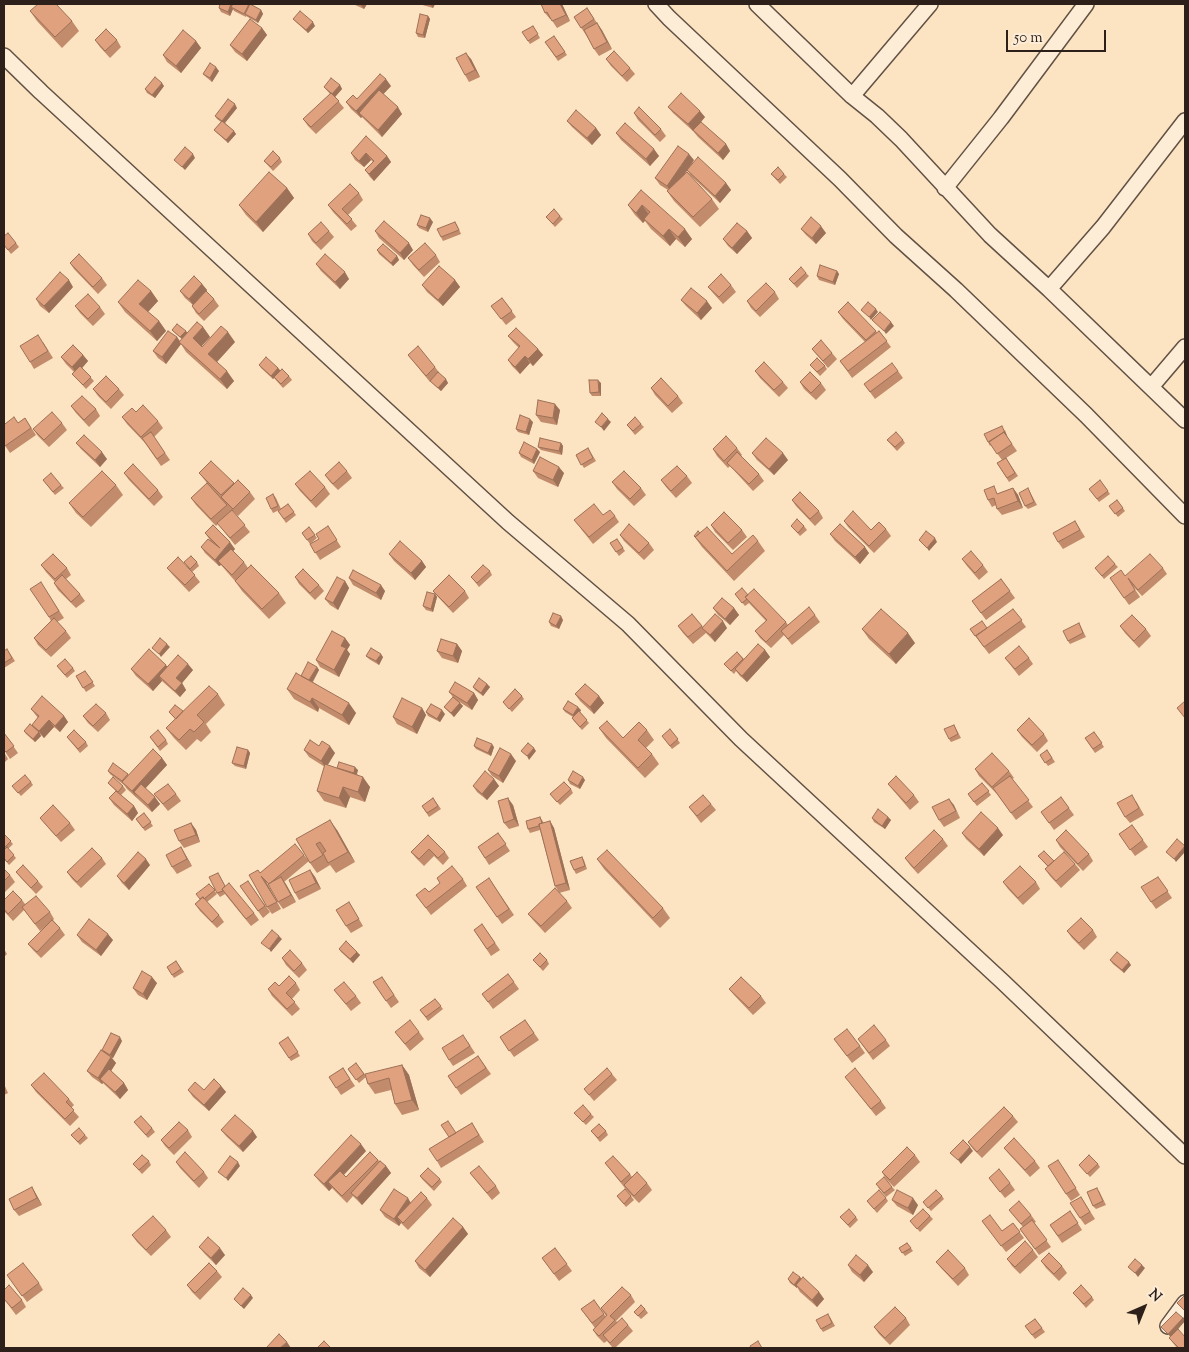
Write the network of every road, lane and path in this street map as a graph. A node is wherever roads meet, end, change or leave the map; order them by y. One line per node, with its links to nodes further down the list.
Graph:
1 (656, 4): 13 (street)
2 (759, 4): 6 (street)
3 (930, 4): 6 (street)
4 (1086, 4): 8 (street)
5 (4, 56): 14 (street)
6 (852, 96): 8 (street)
7 (1185, 120): 9 (street)
8 (945, 188): 9 (street)
9 (1050, 290): 11 (street)
10 (1185, 347): 11 (street)
11 (1152, 387): 12 (street)
12 (1185, 420)
13 (1185, 516)
14 (1185, 1156)
15 (1185, 1303): 16 (street)
16 (1168, 1326)

